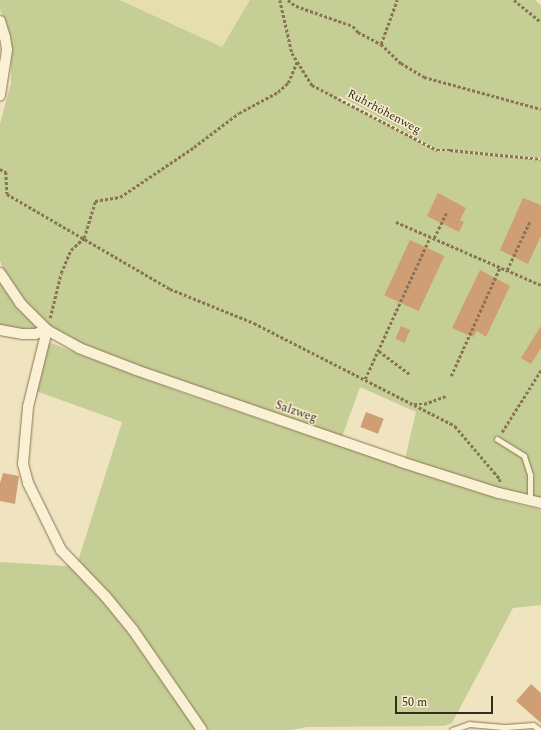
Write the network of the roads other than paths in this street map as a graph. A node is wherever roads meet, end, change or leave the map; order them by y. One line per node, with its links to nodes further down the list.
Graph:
1 (0, 21): 2 (street)
2 (0, 95)
3 (0, 273): 5 (street, Salzweg)
4 (0, 330): 5 (street)
5 (47, 330): 7 (street, Salzweg); 9 (street)
6 (497, 439): 7 (lane)
7 (530, 501): 8 (street, Salzweg)
8 (541, 504)
9 (202, 730)
10 (452, 730): 11 (lane)
11 (540, 730)

